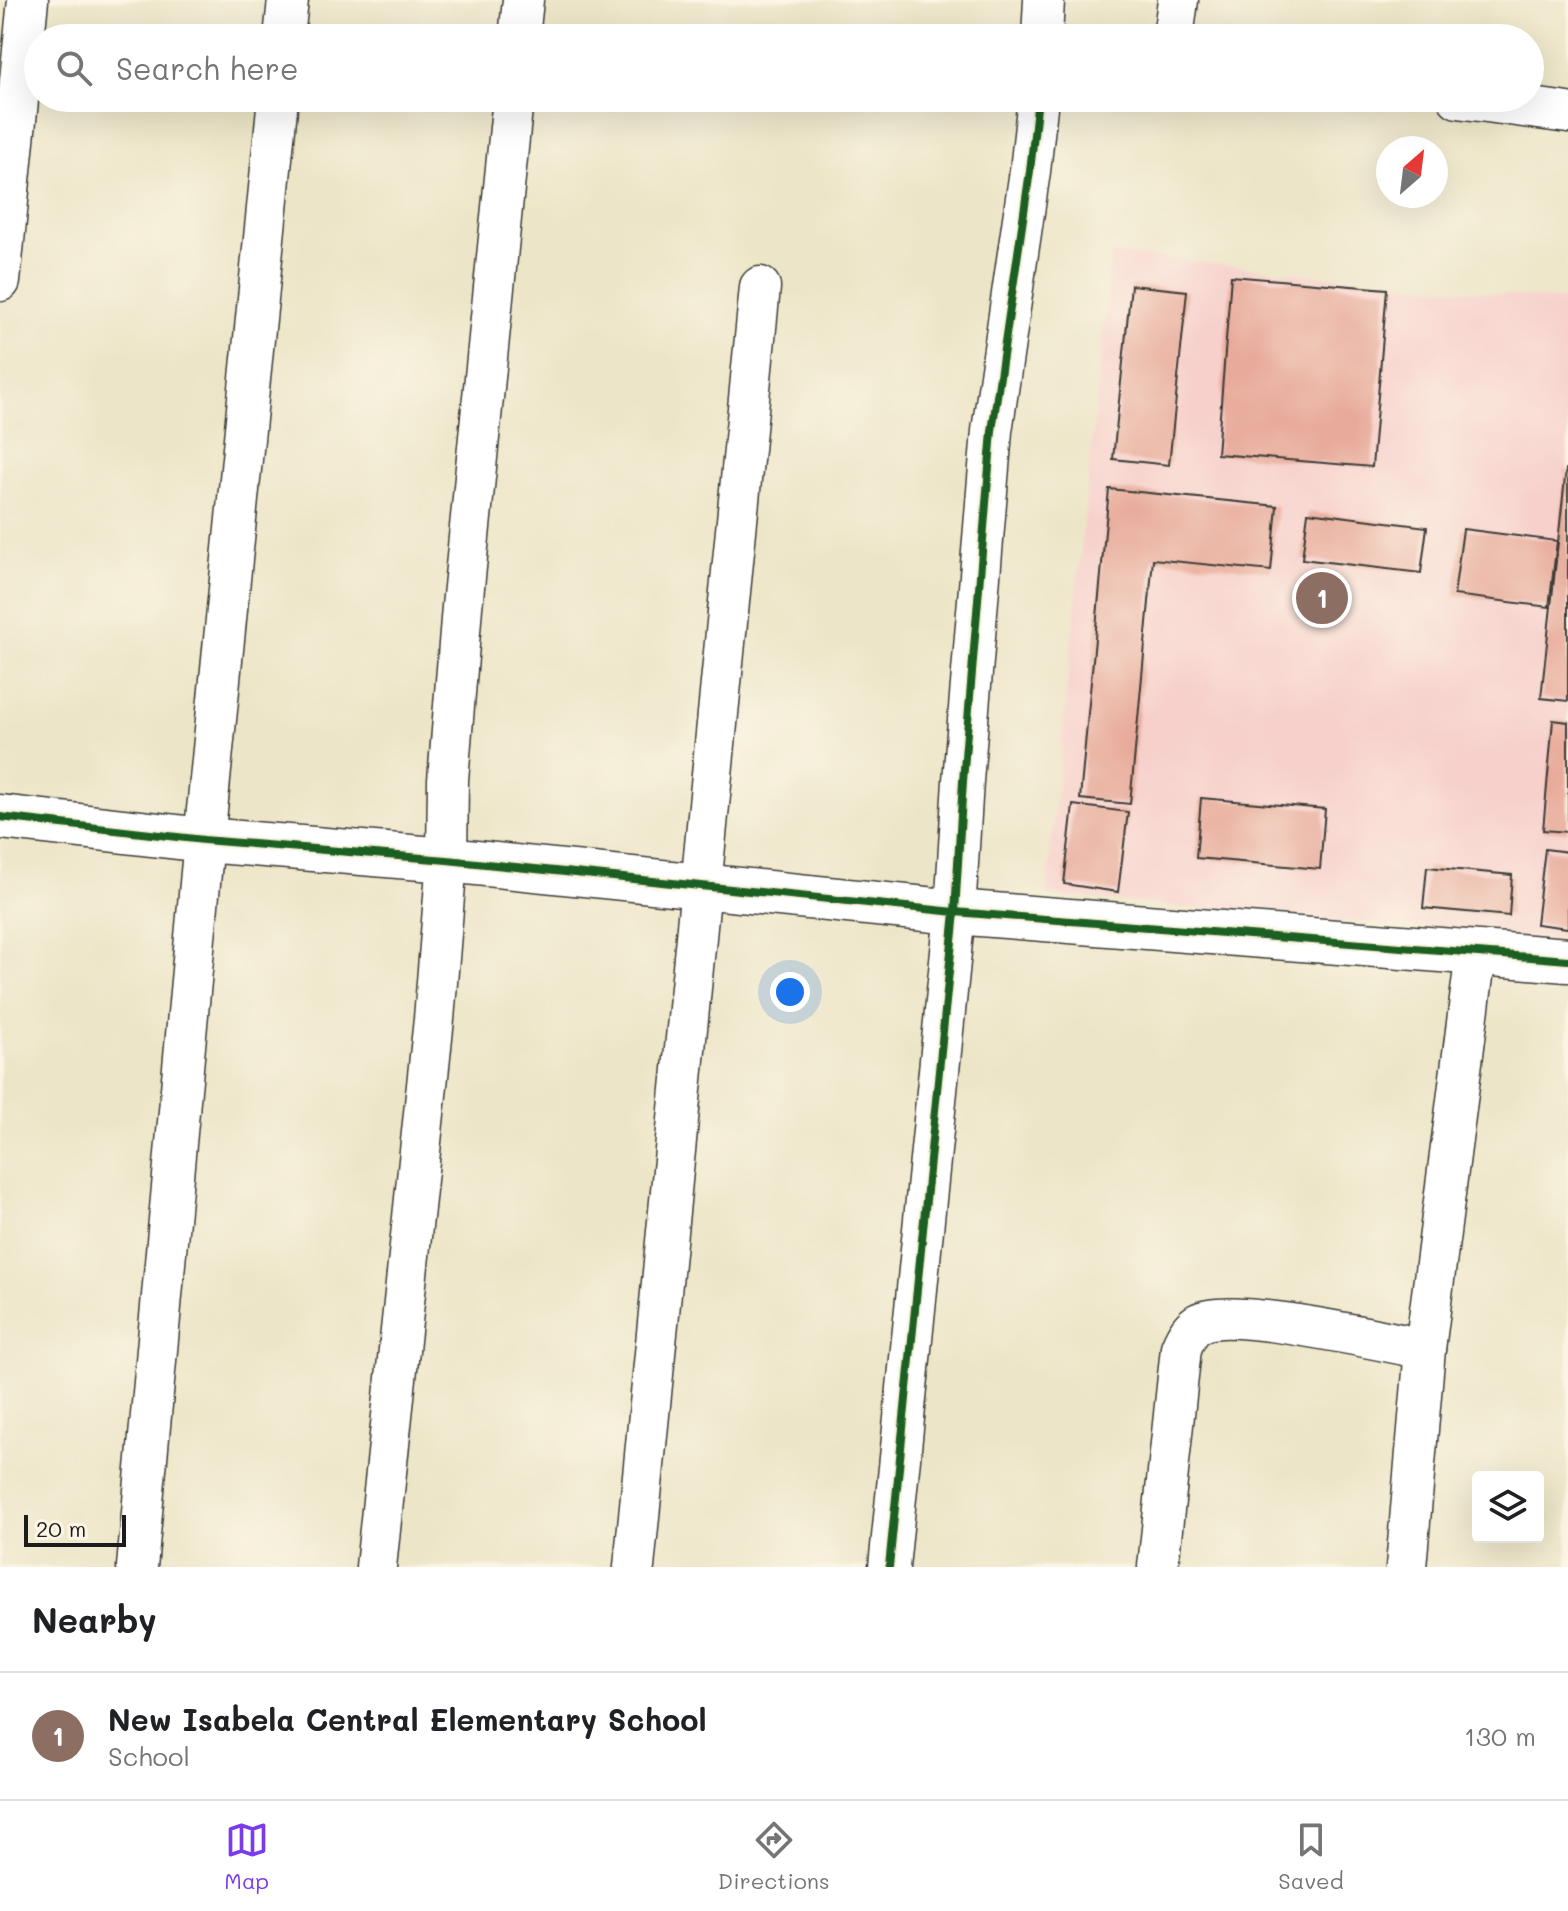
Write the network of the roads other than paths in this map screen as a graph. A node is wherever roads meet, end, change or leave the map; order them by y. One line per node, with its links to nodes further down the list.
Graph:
1 (28, 0): 6 (street)
2 (288, 0): 7 (street)
3 (523, 0): 8 (street)
4 (1044, 0): 9 (street)
5 (1178, 0): 10 (street)
6 (26, 24)
7 (285, 24)
8 (520, 24)
9 (1043, 24)
10 (1175, 24)
11 (24, 40): 17 (street)
12 (1544, 110): 16 (street)
13 (277, 112): 20 (street)
14 (512, 112): 21 (street)
15 (1036, 112): 23 (street)
16 (1568, 113)
17 (0, 281)
18 (760, 287): 22 (street)
19 (0, 817): 20 (street)
20 (204, 840): 21 (street); 27 (street)
21 (447, 860): 22 (street); 28 (street)
22 (701, 887): 23 (street); 29 (street)
23 (955, 912): 24 (street); 30 (street)
24 (1476, 953): 25 (street); 26 (street)
25 (1568, 960)
26 (1425, 1349): 31 (street); 32 (street)
27 (137, 1567)
28 (376, 1567)
29 (634, 1567)
30 (889, 1567)
31 (1158, 1567)
32 (1406, 1567)

